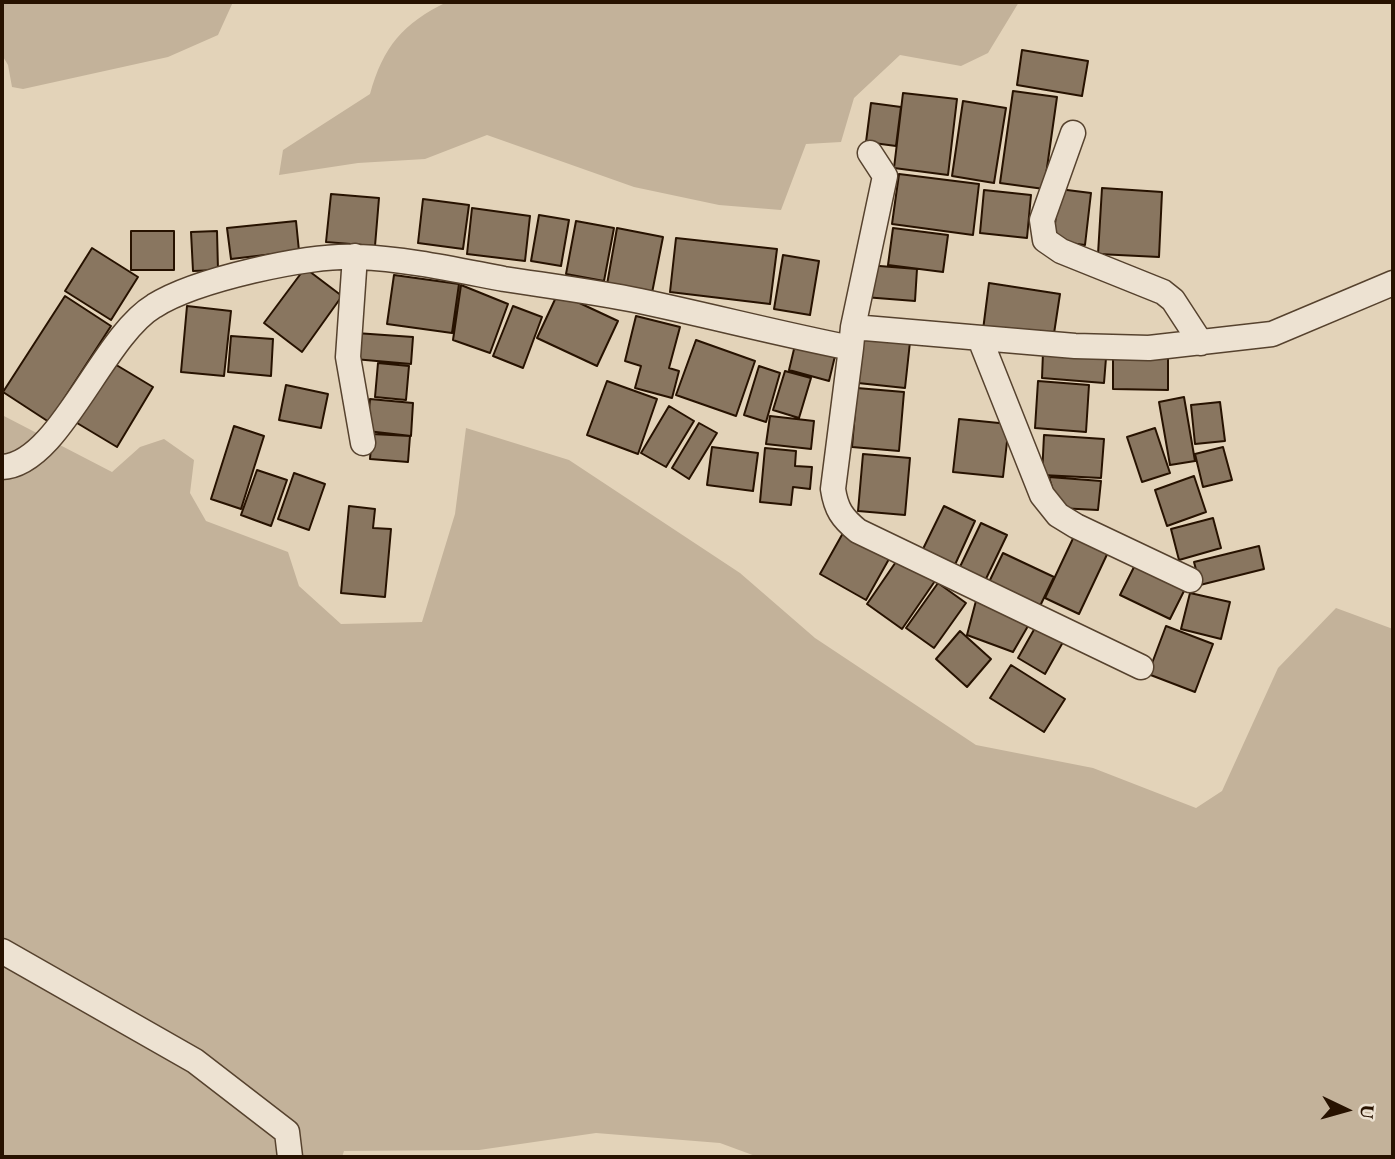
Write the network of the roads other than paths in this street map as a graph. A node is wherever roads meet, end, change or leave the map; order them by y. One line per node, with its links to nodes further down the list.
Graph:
1 (1073, 133): 7 (street)
2 (870, 153): 5 (street)
3 (355, 256): 5 (street); 8 (street); 9 (street)
4 (1393, 283): 7 (street)
5 (852, 337): 6 (street); 11 (street)
6 (980, 339): 7 (street); 10 (street)
7 (1201, 343)
8 (363, 443)
9 (2, 467)
10 (1190, 580)
11 (1141, 667)
12 (2, 951): 13 (street)
13 (290, 1157)

